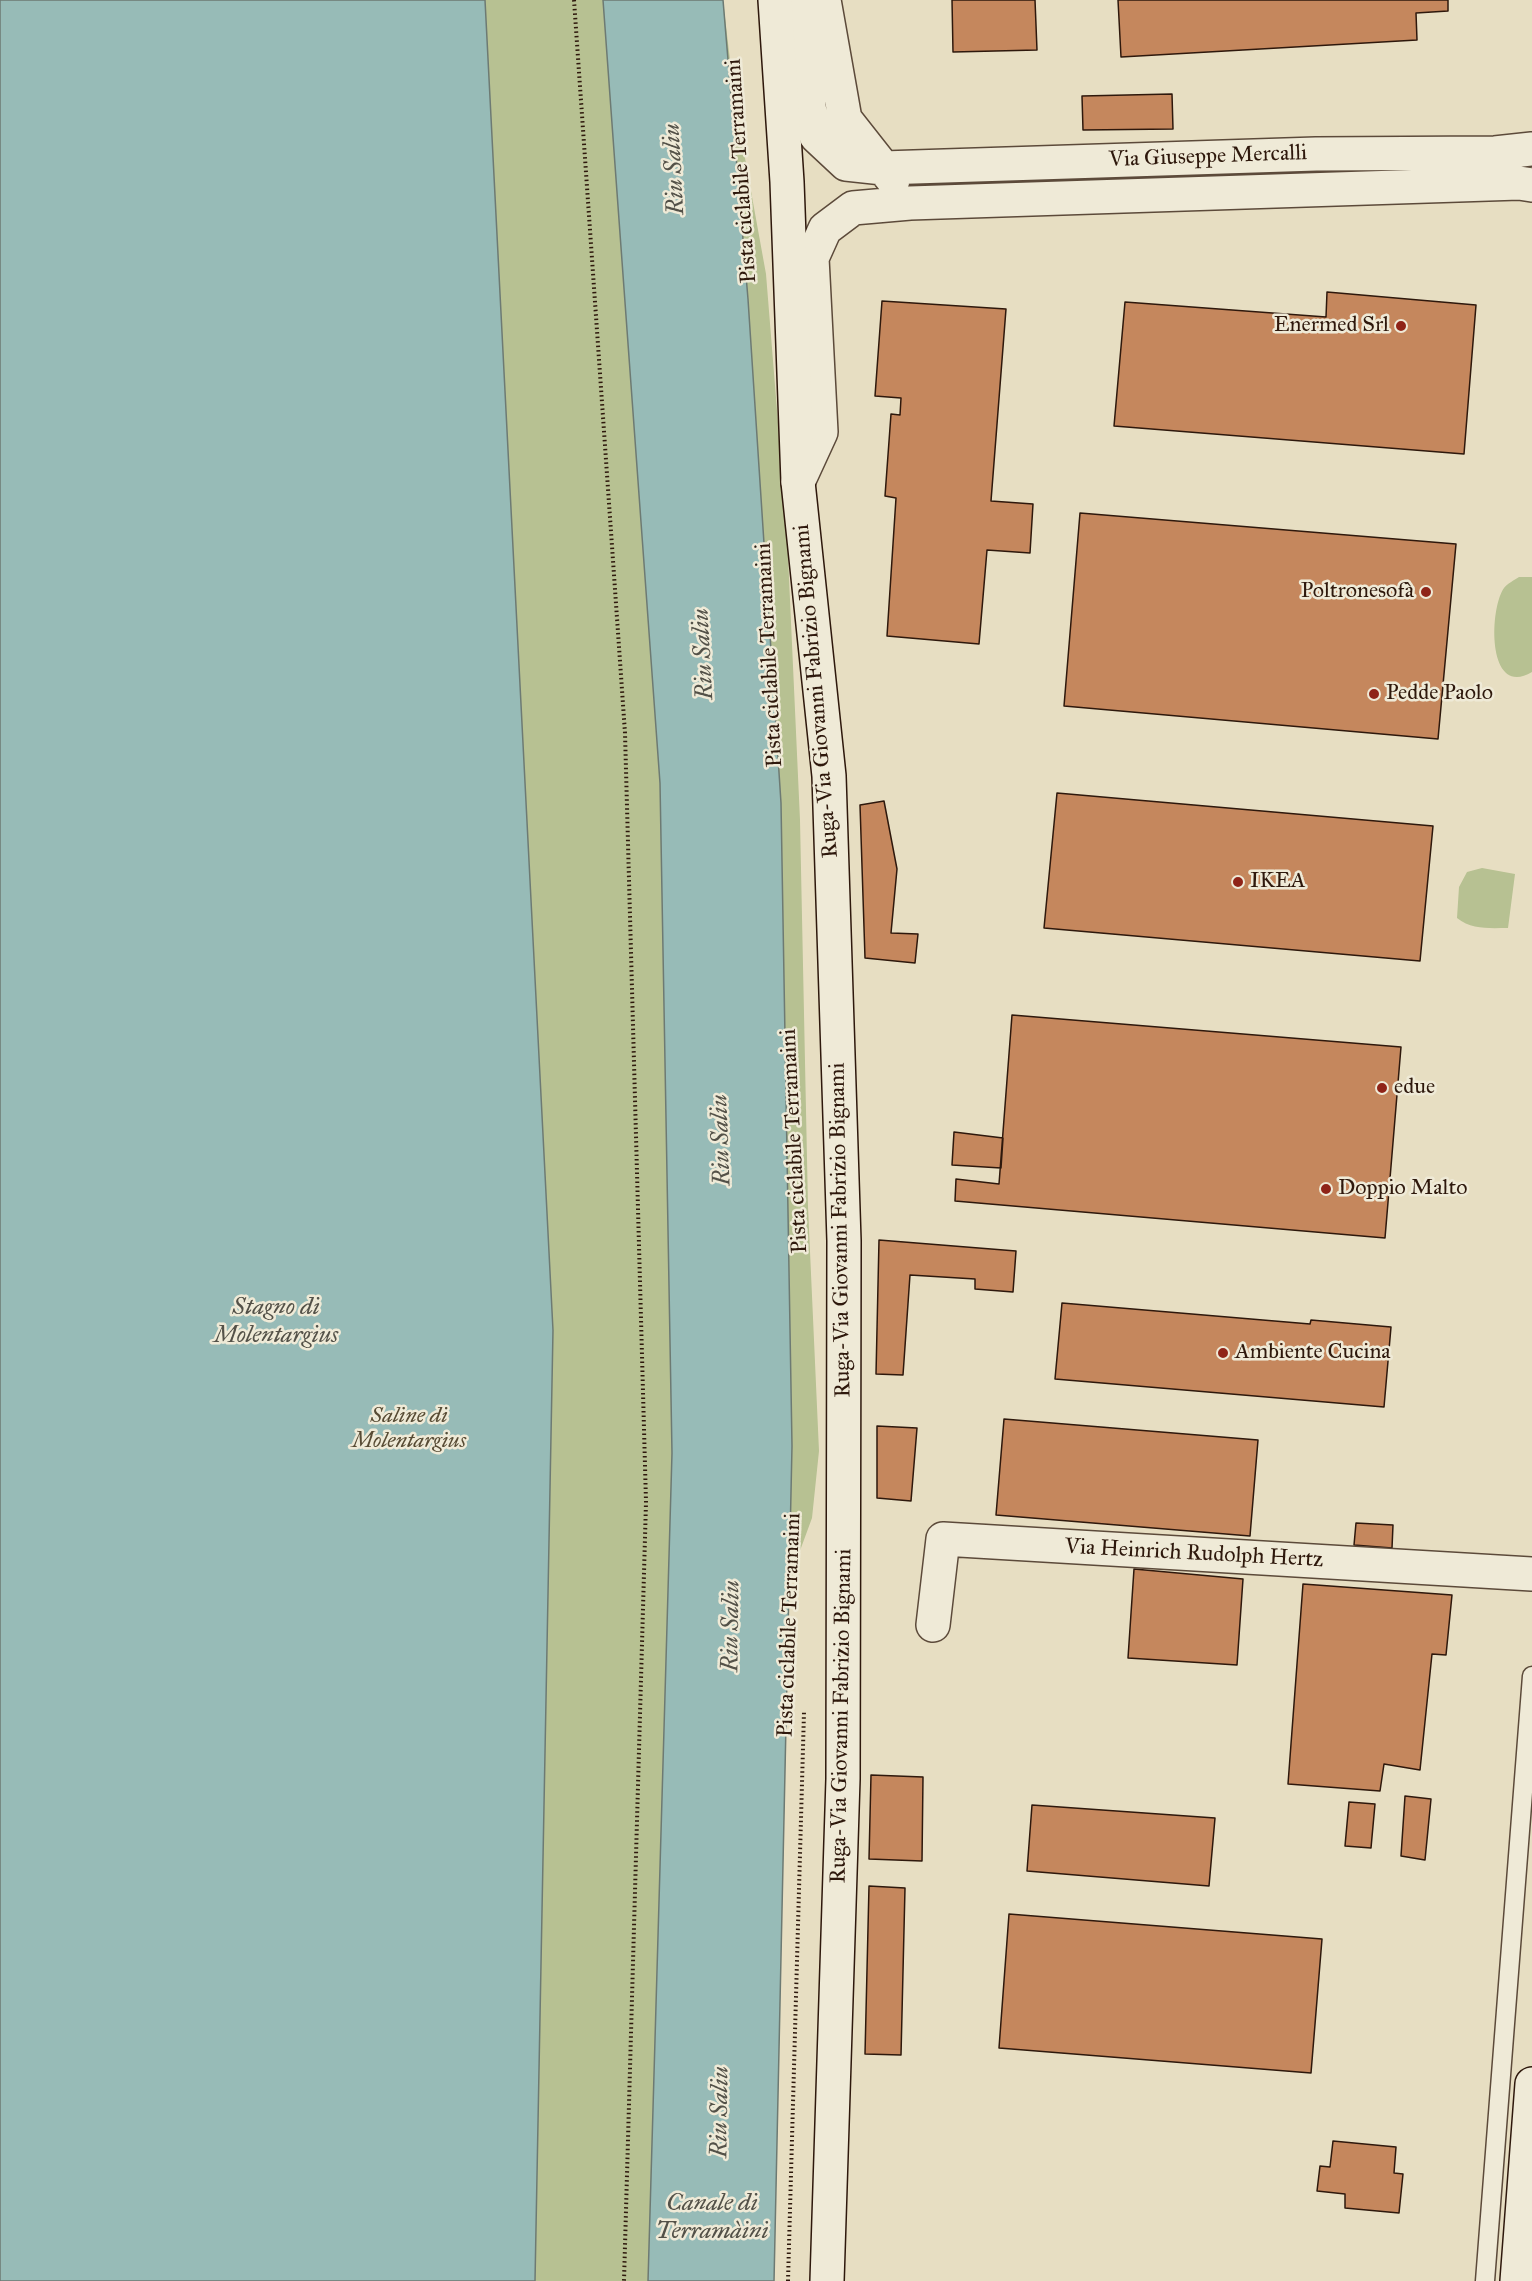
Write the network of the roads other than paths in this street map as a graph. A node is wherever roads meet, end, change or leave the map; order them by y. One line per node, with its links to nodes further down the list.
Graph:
1 (775, 0): 8 (street, Ruga-Via Giovanni Fabrizio Bignami)
2 (802, 0): 5 (street, Via Giuseppe Mercalli)
3 (824, 0): 5 (street)
4 (1532, 149): 5 (street, Via Giuseppe Mercalli)
5 (883, 168): 7 (street)
6 (1532, 185): 7 (street, Via Giuseppe Mercalli)
7 (910, 202): 8 (street, Via Giuseppe Mercalli)
8 (798, 482): 13 (street, Ruga-Via Giovanni Fabrizio Bignami)
9 (1532, 1574): 10 (street, Via Heinrich Rudolph Hertz)
10 (933, 1625)
11 (1532, 1676): 14 (lane)
12 (1532, 2084): 15 (street)
13 (827, 2281)
14 (1485, 2281)
15 (1517, 2281)

